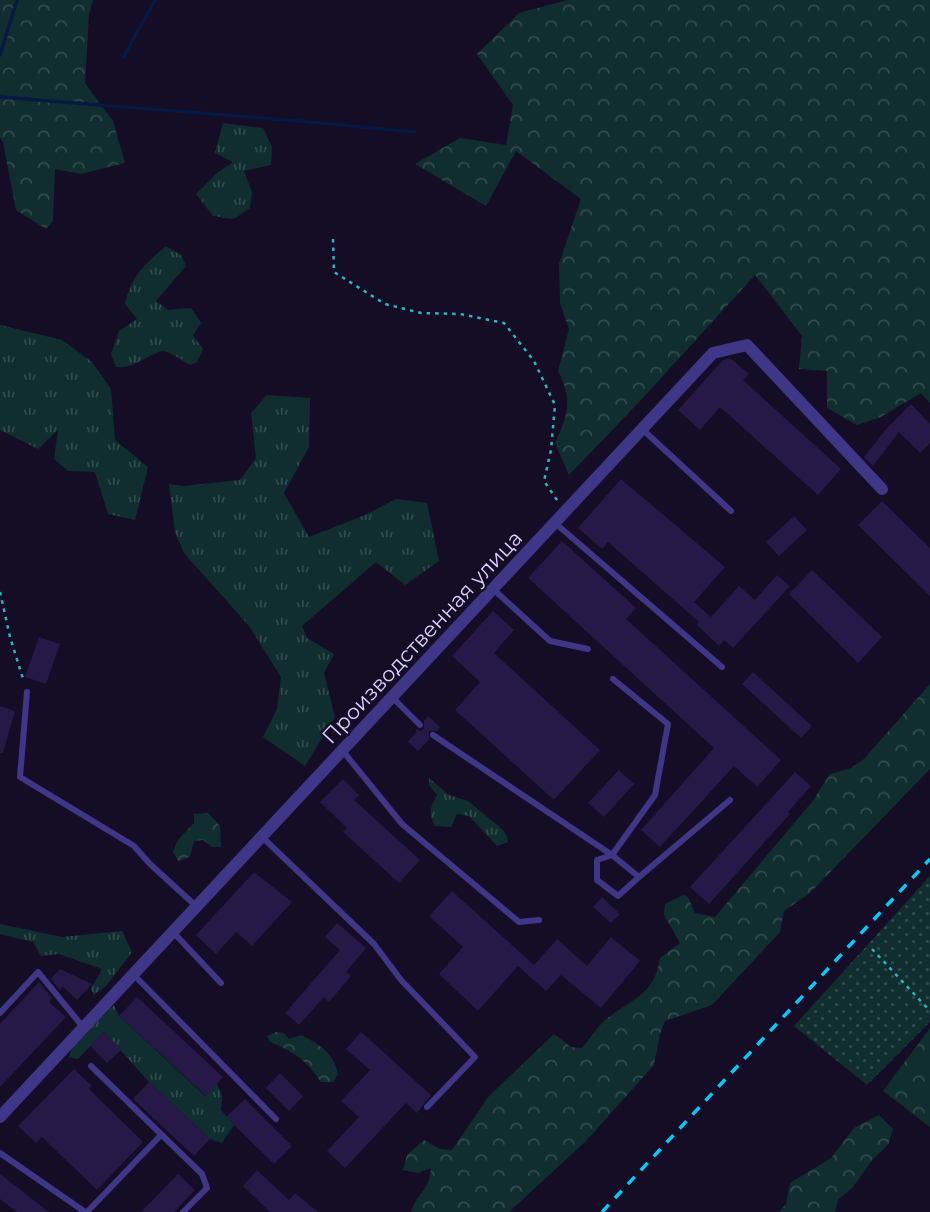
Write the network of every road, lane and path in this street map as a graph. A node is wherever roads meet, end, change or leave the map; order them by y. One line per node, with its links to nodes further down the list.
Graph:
1 (333, 239): 5 (path)
2 (642, 429): 3 (street, Производственная улица); 4 (lane); 5 (street, Производственная улица)
3 (881, 489)
4 (731, 511)
5 (564, 512): 6 (street, Производственная улица)
6 (555, 523): 7 (street, Производственная улица); 10 (lane)
7 (493, 589): 9 (lane); 13 (street, Производственная улица)
8 (0, 592): 12 (path)
9 (588, 649)
10 (722, 667)
11 (614, 679): 19 (lane)
12 (27, 692): 21 (lane)
13 (392, 697): 14 (lane); 16 (street, Производственная улица)
14 (420, 725)
15 (433, 735): 19 (lane)
16 (342, 750): 18 (street, Производственная улица); 22 (lane)
17 (730, 800): 20 (lane)
18 (261, 836): 21 (street, Производственная улица); 31 (lane)
19 (612, 855): 20 (lane); 20 (lane)
20 (639, 877)
21 (196, 906): 23 (street, Производственная улица)
22 (539, 920)
23 (173, 932): 25 (street, Производственная улица); 26 (lane)
24 (872, 948): 27 (path)
25 (133, 974): 29 (street, Производственная улица); 33 (lane)
26 (221, 983)
27 (930, 1011)
28 (0, 1013): 29 (lane)
29 (83, 1027): 32 (street, Производственная улица)
30 (91, 1066): 34 (lane)
31 (427, 1107)
32 (0, 1117)
33 (276, 1119)
34 (161, 1135): 36 (lane); 37 (lane)
35 (0, 1153): 36 (lane)
36 (86, 1212)
37 (183, 1212)

